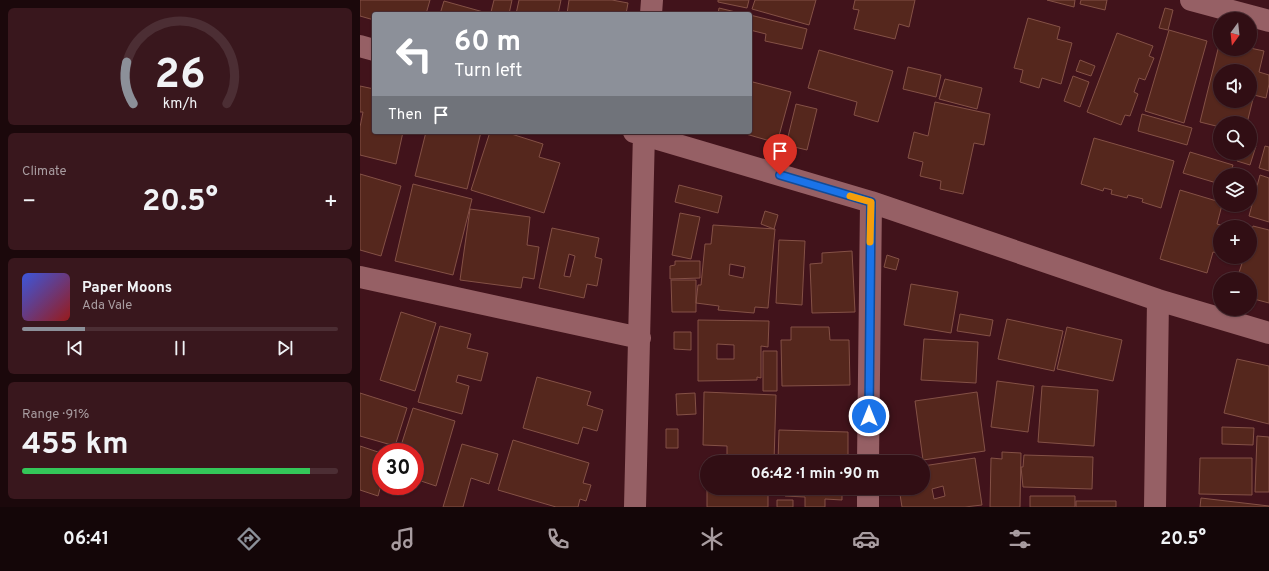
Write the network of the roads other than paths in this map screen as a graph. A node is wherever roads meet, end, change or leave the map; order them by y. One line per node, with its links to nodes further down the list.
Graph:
1 (652, 0): 3 (street)
2 (1191, 0): 4 (street)
3 (651, 12)
4 (1269, 21)
5 (360, 46): 6 (street)
6 (372, 49)
7 (641, 134): 13 (street)
8 (644, 134): 9 (street)
9 (871, 202): 11 (street); 14 (street)
10 (360, 277): 13 (street)
11 (1158, 300): 12 (street); 18 (street)
12 (1269, 333)
13 (640, 338): 16 (street)
14 (868, 455)
15 (868, 495): 17 (street)
16 (635, 507)
17 (868, 507)
18 (1155, 507)

